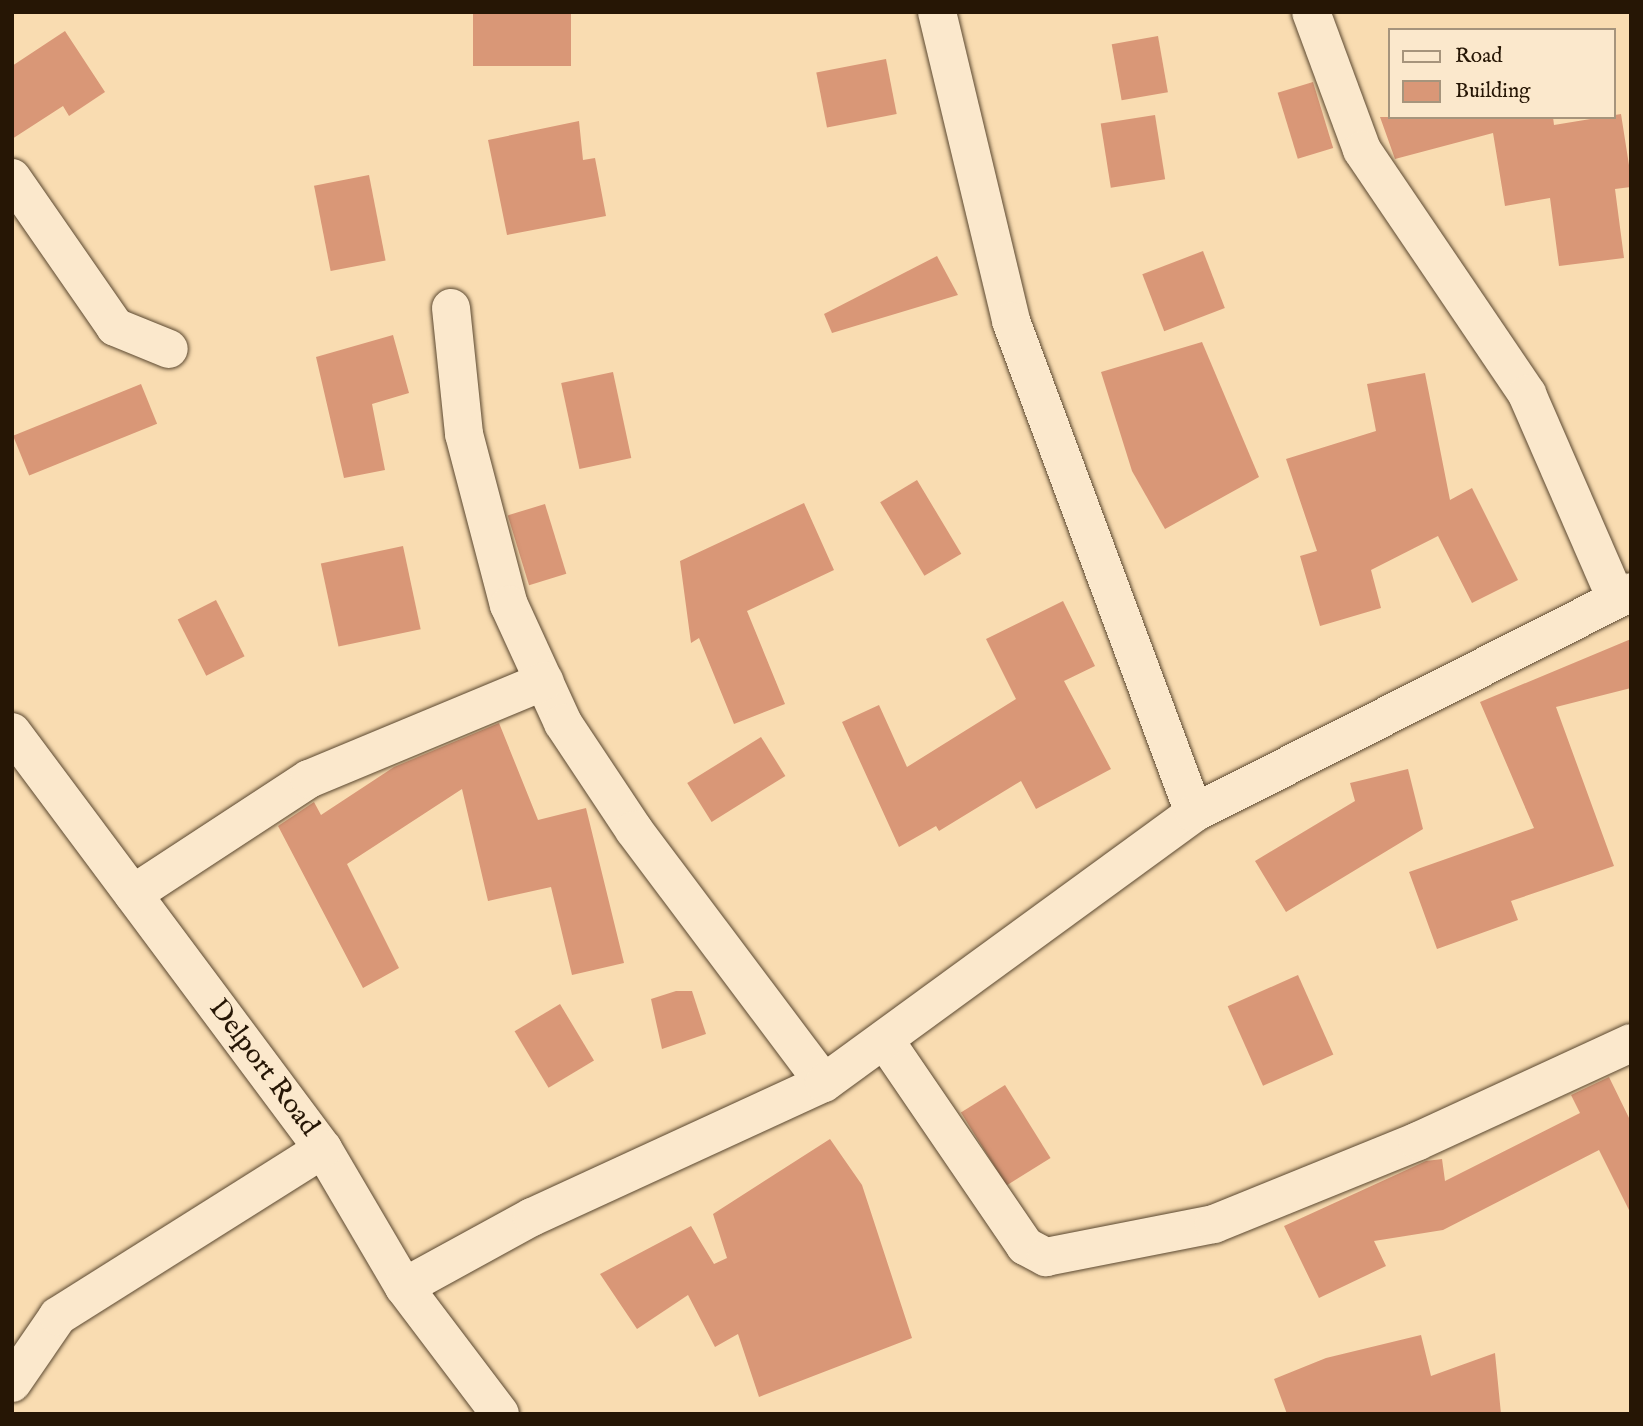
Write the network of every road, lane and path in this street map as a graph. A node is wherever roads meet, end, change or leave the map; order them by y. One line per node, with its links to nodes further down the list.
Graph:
1 (1311, 12): 6 (street)
2 (946, 13): 9 (street)
3 (12, 178): 5 (street)
4 (451, 308): 7 (street)
5 (169, 349)
6 (1623, 596): 9 (street)
7 (544, 681): 10 (street); 13 (street)
8 (12, 732): 10 (street, Delport Road)
9 (1194, 813): 11 (street)
10 (133, 894): 14 (street, Delport Road)
11 (886, 1042): 12 (street); 13 (street)
12 (1631, 1043)
13 (824, 1083): 15 (street)
14 (323, 1149): 15 (street, Delport Road); 16 (street)
15 (404, 1287): 17 (street, Delport Road)
16 (12, 1383)
17 (500, 1414)

